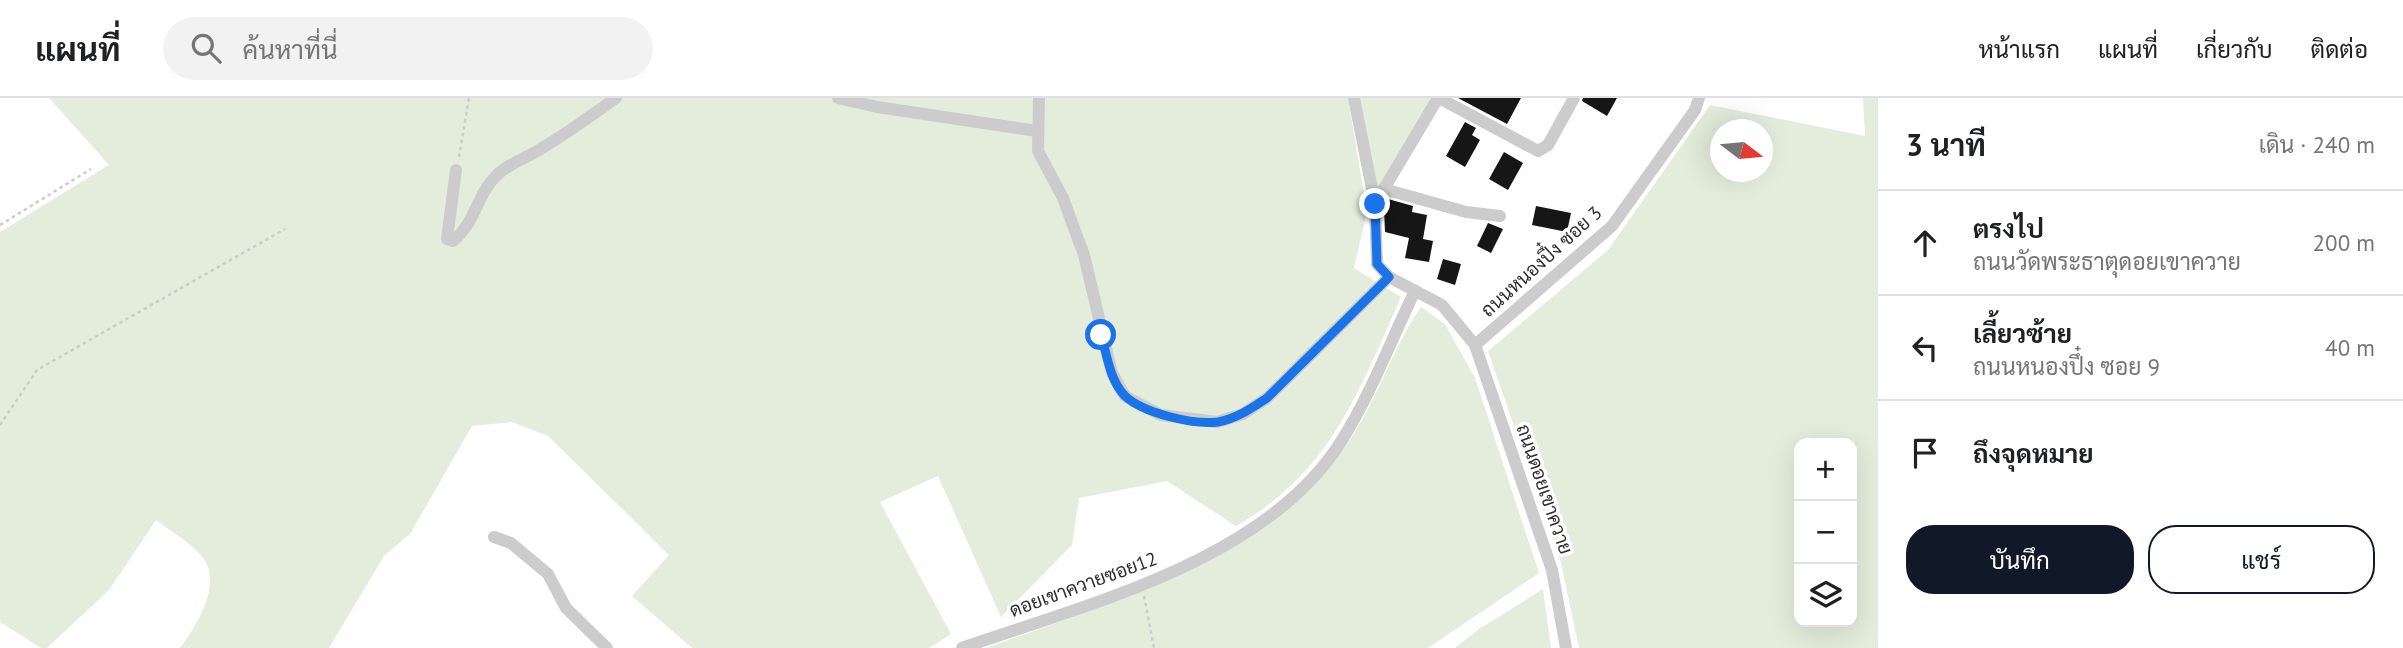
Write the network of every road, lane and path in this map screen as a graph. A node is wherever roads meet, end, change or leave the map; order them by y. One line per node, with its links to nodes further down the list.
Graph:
1 (469, 98): 11 (path)
2 (616, 98): 11 (street)
3 (838, 98): 9 (street)
4 (1039, 98): 9 (street)
5 (1354, 98): 13 (street)
6 (1438, 98): 7 (street); 12 (street)
7 (1574, 98)
8 (1699, 98): 19 (street, ถนนหนองปึ๋ง ซอย 3)
9 (1037, 131): 17 (street)
10 (91, 169): 15 (path)
11 (456, 170)
12 (1384, 189): 13 (street); 14 (street)
13 (1375, 204): 17 (street)
14 (1500, 216)
15 (0, 225)
16 (285, 229): 20 (path)
17 (1389, 277): 18 (street)
18 (1415, 291): 19 (street); 22 (street, ดอยเขาควายซอย12)
19 (1475, 345): 26 (street, ถนนดอยเขาควาย)
20 (0, 425)
21 (494, 537): 23 (street)
22 (1142, 585): 24 (street, ดอยเขาควายซอย12); 25 (path)
23 (607, 648)
24 (962, 648)
25 (1154, 648)
26 (1566, 648)

